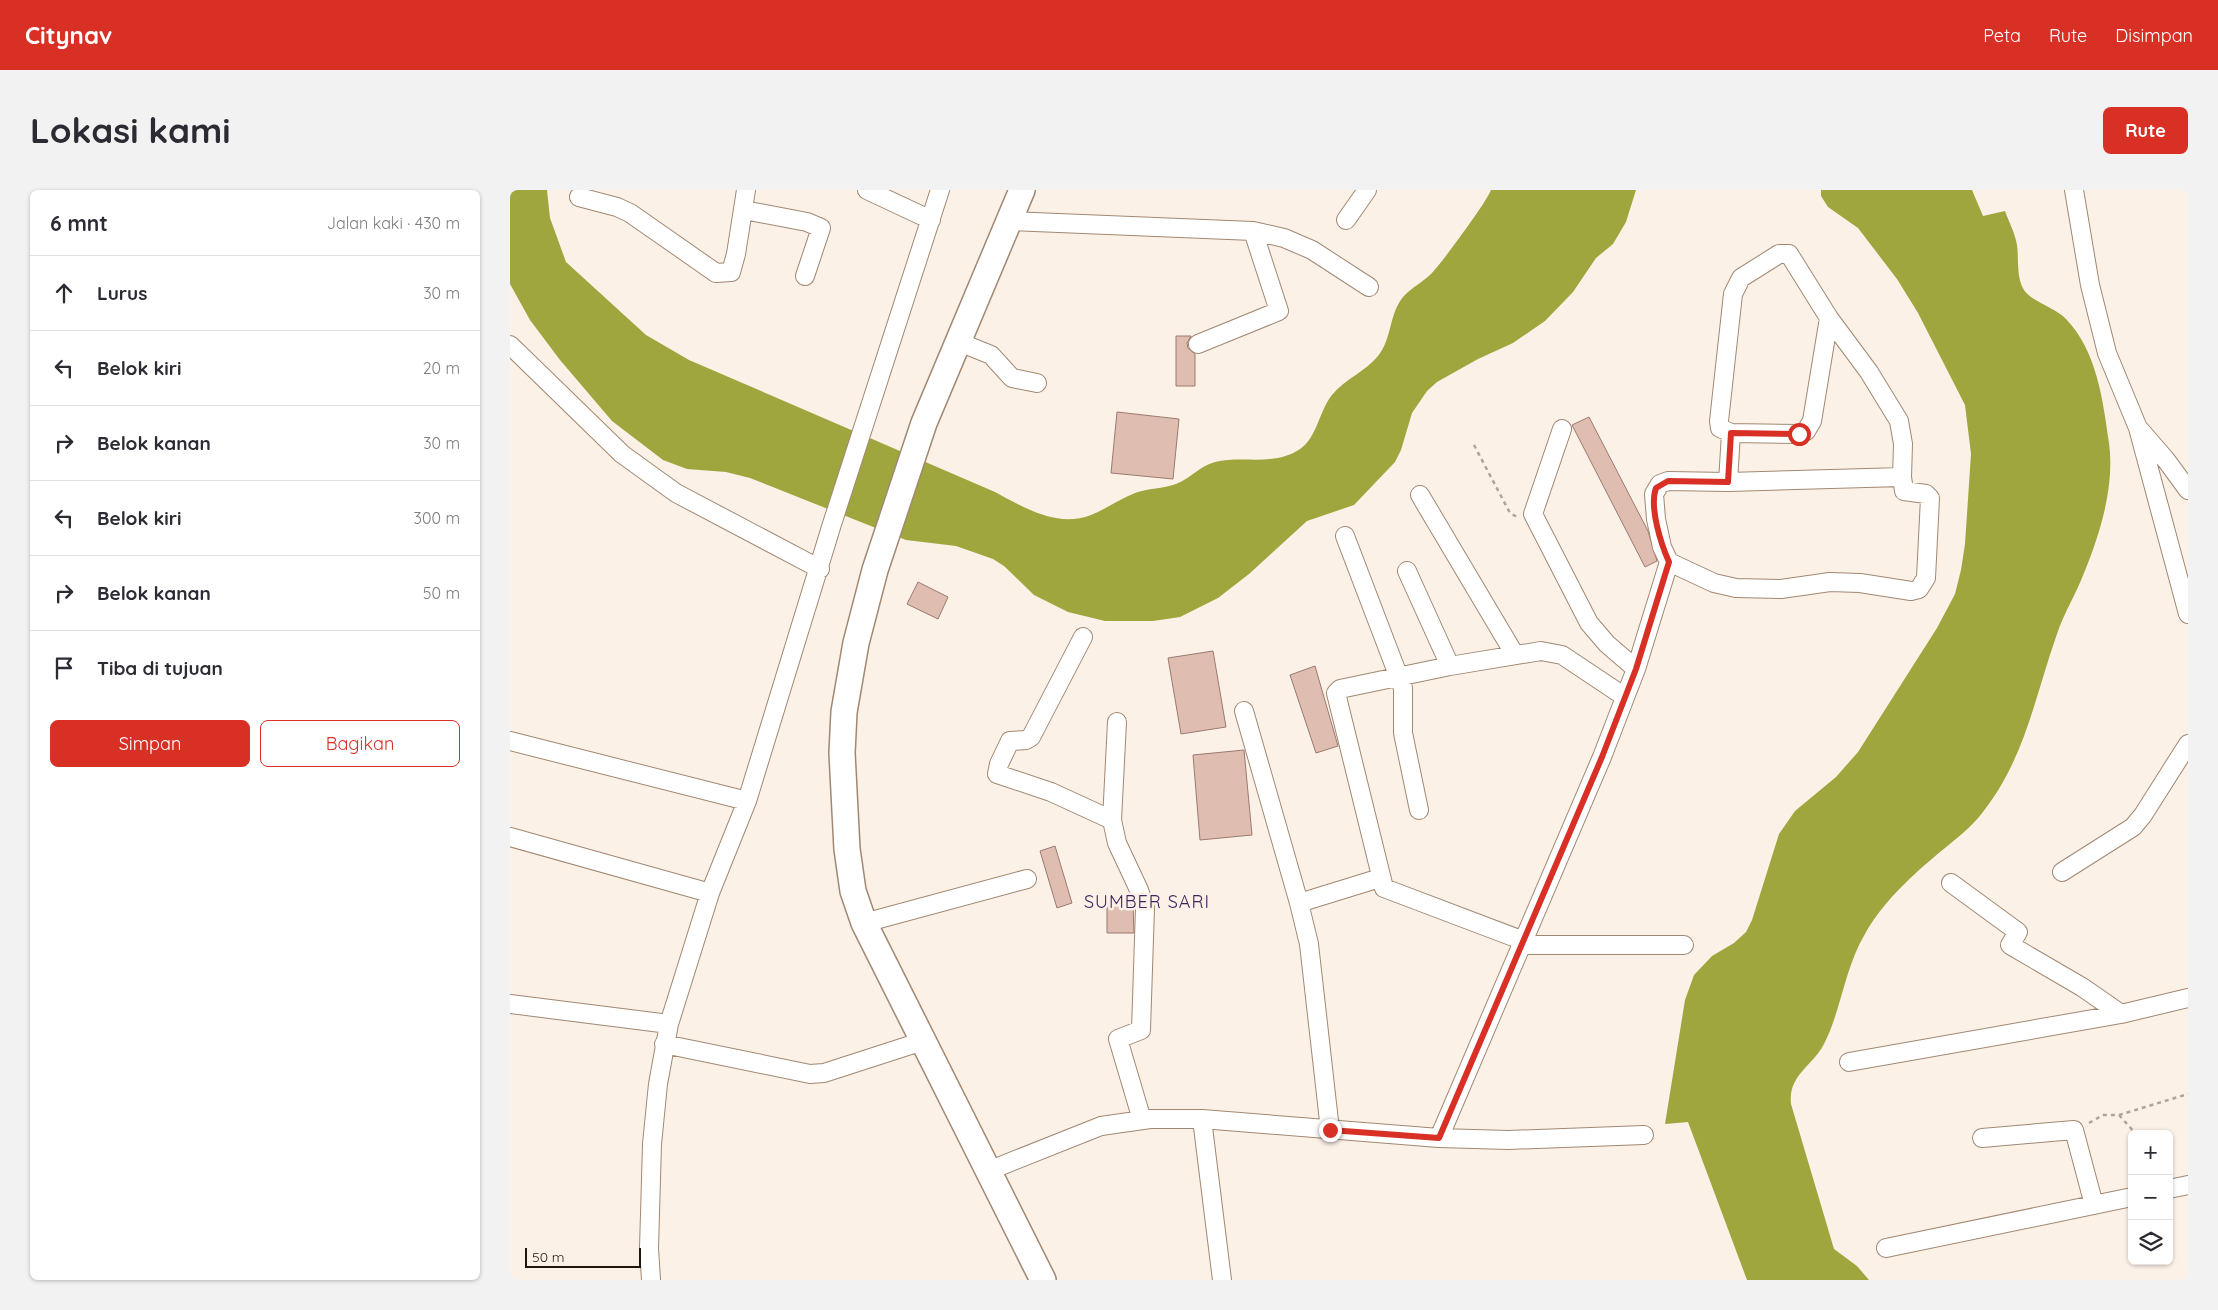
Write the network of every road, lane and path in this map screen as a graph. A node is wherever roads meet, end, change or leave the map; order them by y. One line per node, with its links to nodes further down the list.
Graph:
1 (746, 190): 8 (street)
2 (867, 190): 9 (street)
3 (940, 190): 9 (street)
4 (1022, 190): 11 (highway)
5 (1367, 190): 10 (street)
6 (2074, 190): 20 (street)
7 (579, 197): 8 (street)
8 (744, 210): 13 (street)
9 (931, 220): 32 (street)
10 (1346, 220)
11 (1011, 221): 12 (street); 16 (highway)
12 (1253, 232): 14 (street); 17 (street)
13 (805, 276)
14 (1369, 287)
15 (1829, 318): 22 (street); 22 (street); 24 (street)
16 (959, 342): 19 (street); 55 (highway)
17 (1198, 344)
18 (510, 345): 32 (street)
19 (1037, 383)
20 (2138, 428): 26 (street); 30 (street)
21 (1562, 429): 28 (street)
22 (1731, 433): 25 (street)
23 (1474, 445): 28 (path)
24 (1902, 478): 25 (street); 31 (street)
25 (1728, 482): 31 (street)
26 (2188, 490)
27 (1420, 495): 36 (street)
28 (1533, 514): 38 (street)
29 (1345, 536): 39 (street)
30 (2180, 558): 34 (street)
31 (1669, 562): 38 (street)
32 (820, 569): 45 (street)
33 (1407, 571): 37 (street)
34 (2188, 614)
35 (1083, 638): 47 (street)
36 (1515, 654): 37 (street); 40 (street)
37 (1450, 666): 39 (street)
38 (1636, 669): 40 (street)
39 (1399, 676): 46 (street); 50 (street)
40 (1626, 697): 56 (street)
41 (1244, 711): 54 (street)
42 (1117, 722): 47 (street)
43 (510, 742): 45 (street)
44 (2188, 744): 49 (street)
45 (747, 800): 53 (street)
46 (1419, 810)
47 (1112, 820): 68 (street)
48 (510, 837): 53 (street)
49 (2062, 872)
50 (1380, 878): 54 (street); 56 (street)
51 (1027, 879): 55 (street)
52 (1951, 884): 60 (street)
53 (710, 892): 61 (street)
54 (1299, 903): 69 (street)
55 (864, 923): 62 (highway)
56 (1523, 943): 57 (street); 73 (street)
57 (1684, 945)
58 (2188, 998): 60 (street)
59 (510, 1004): 61 (street)
60 (2121, 1014): 64 (street)
61 (669, 1024): 63 (street)
62 (923, 1041): 63 (street); 75 (highway)
63 (664, 1044): 81 (street)
64 (1849, 1062)
65 (2188, 1094): 66 (path)
66 (2119, 1115): 70 (path); 71 (path)
67 (1202, 1119): 68 (street); 69 (street); 83 (street)
68 (1142, 1120): 75 (street)
69 (1330, 1130): 73 (street)
70 (2074, 1130): 74 (street); 79 (street)
71 (2132, 1130)
72 (1644, 1135): 73 (street)
73 (1439, 1138)
74 (1982, 1138)
75 (988, 1171): 82 (highway)
76 (2188, 1185): 77 (street)
77 (2173, 1188)
78 (2128, 1198): 79 (street)
79 (2094, 1205): 80 (street)
80 (1886, 1248)
81 (650, 1280)
82 (1043, 1280)
83 (1222, 1280)

